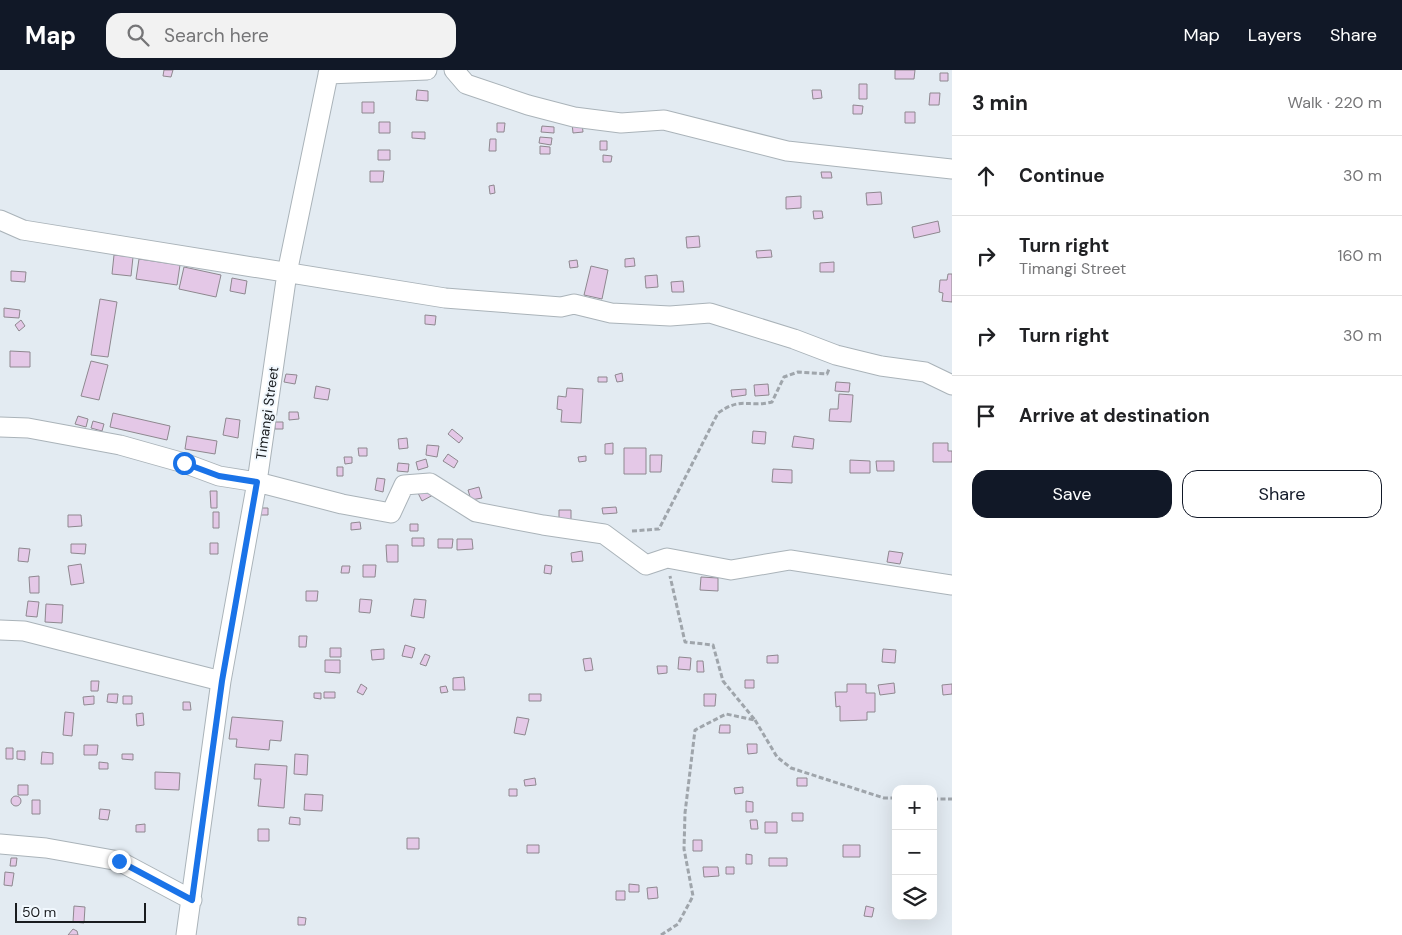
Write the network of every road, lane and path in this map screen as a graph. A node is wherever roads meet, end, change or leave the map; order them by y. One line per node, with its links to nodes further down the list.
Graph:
1 (427, 70): 3 (street)
2 (454, 70): 4 (street)
3 (329, 72): 6 (street, Timangi Street)
4 (952, 169)
5 (0, 220): 6 (street)
6 (287, 273): 7 (street); 10 (street, Timangi Street)
7 (836, 355): 8 (street); 11 (path)
8 (952, 385)
9 (0, 427): 10 (street)
10 (257, 482): 11 (street); 15 (street, Timangi Street)
11 (604, 534): 12 (street)
12 (667, 558): 13 (street); 16 (path)
13 (952, 585)
14 (0, 630): 15 (street)
15 (222, 681): 21 (street, Timangi Street)
16 (755, 720): 17 (path); 23 (path)
17 (892, 798)
18 (937, 799): 19 (path)
19 (952, 799)
20 (0, 844): 21 (street)
21 (192, 900): 22 (street, Timangi Street)
22 (186, 935)
23 (662, 935)

